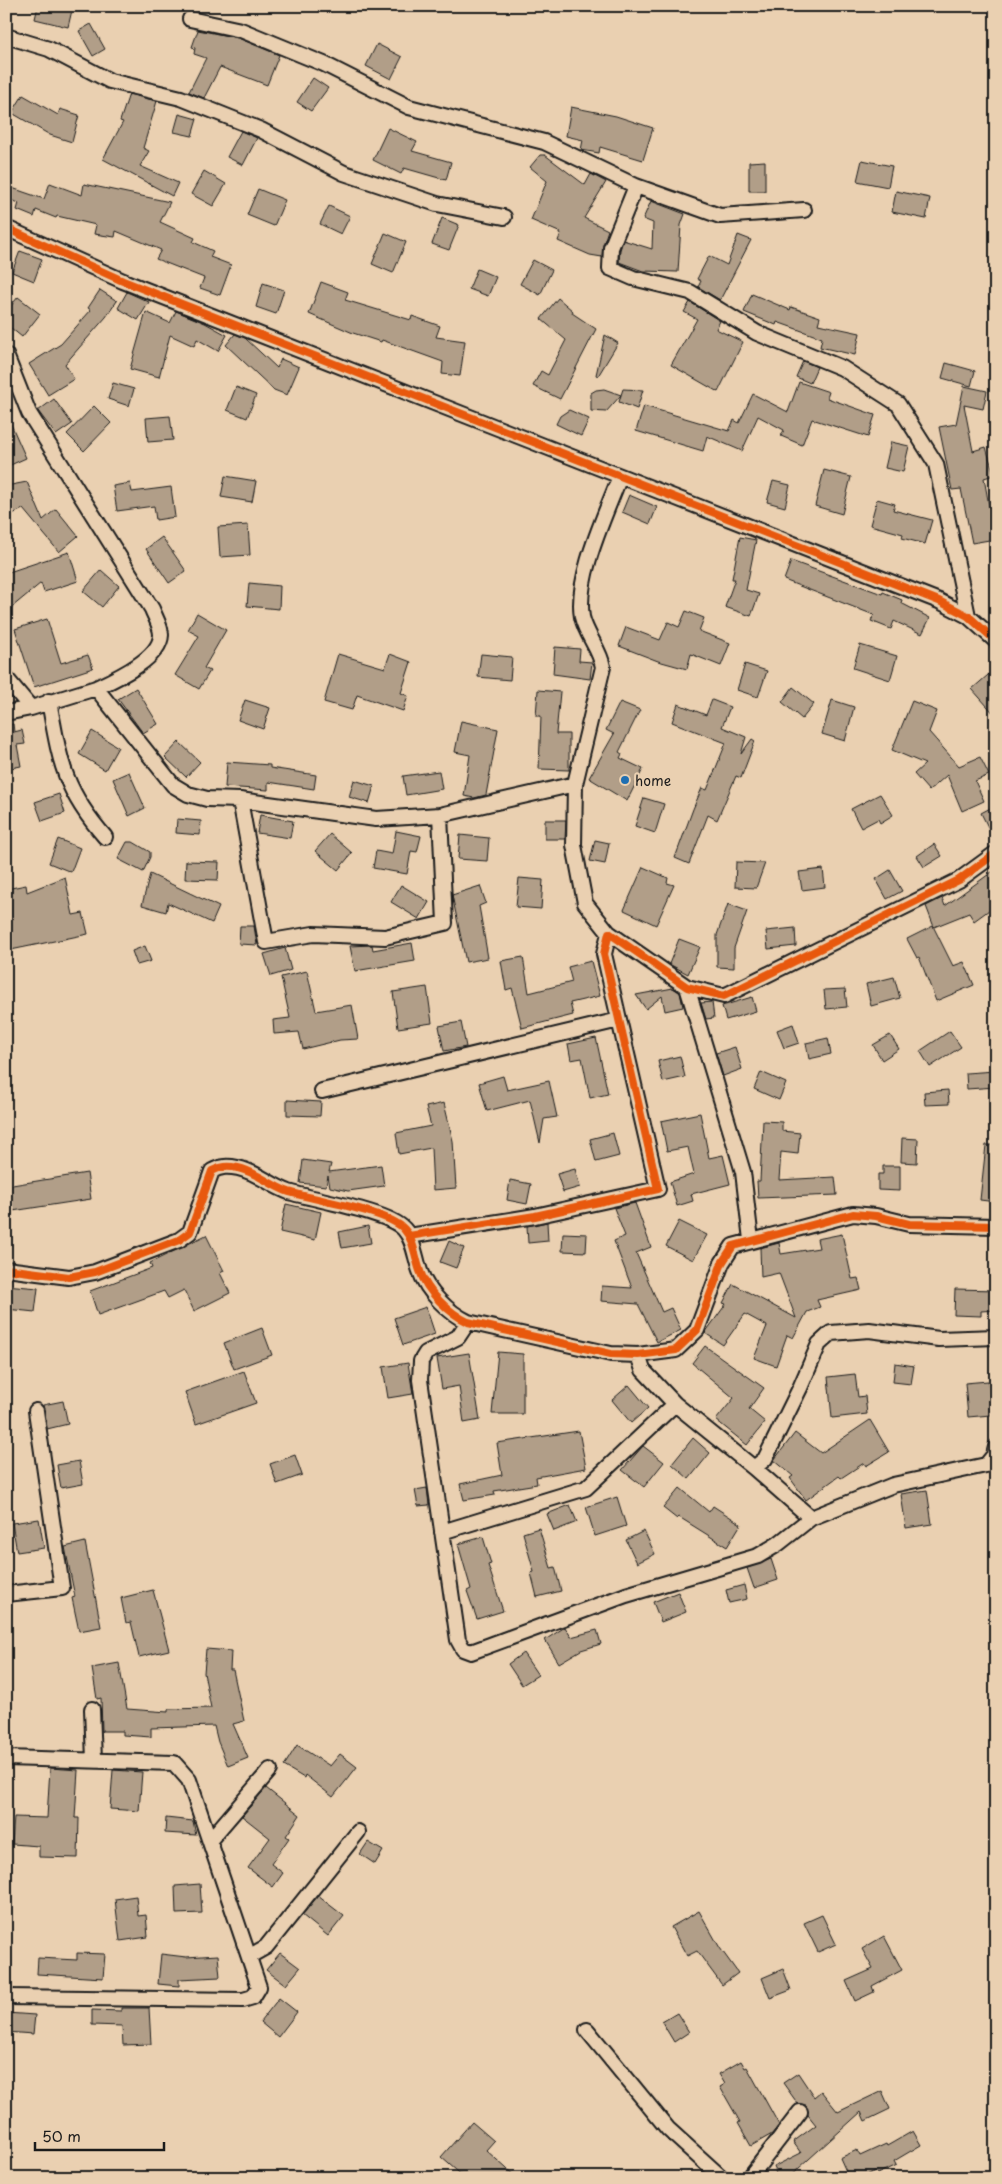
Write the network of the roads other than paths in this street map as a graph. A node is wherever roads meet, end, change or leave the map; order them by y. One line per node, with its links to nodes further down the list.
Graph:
1 (190, 19): 3 (street)
2 (6, 36): 5 (street)
3 (636, 186): 4 (street); 9 (street)
4 (804, 210)
5 (504, 217)
6 (6, 228): 8 (street)
7 (6, 355): 12 (street)
8 (620, 476): 9 (street); 16 (street)
9 (968, 616): 10 (street)
10 (996, 641)
11 (6, 678): 14 (street)
12 (96, 688): 13 (street); 17 (street)
13 (49, 701): 14 (street); 19 (street)
14 (31, 708): 15 (street)
15 (6, 713)
16 (575, 784): 18 (street); 21 (street)
17 (240, 800): 18 (street); 18 (street)
18 (440, 815)
19 (105, 837)
20 (996, 854): 22 (street)
21 (608, 933): 22 (street); 23 (street)
22 (687, 987): 27 (street)
23 (619, 1020): 24 (street); 26 (street)
24 (322, 1091)
25 (996, 1226): 27 (street)
26 (409, 1236): 28 (street); 29 (street)
27 (751, 1240): 31 (street)
28 (6, 1269)
29 (468, 1322): 31 (street); 37 (street)
30 (996, 1337): 35 (street)
31 (638, 1355): 32 (street)
32 (675, 1404): 35 (street); 37 (street)
33 (36, 1411): 38 (street)
34 (996, 1447): 36 (street)
35 (754, 1468): 36 (street)
36 (810, 1518): 37 (street)
37 (442, 1532)
38 (6, 1594)
39 (92, 1709): 41 (street)
40 (6, 1758): 41 (street)
41 (94, 1760): 44 (street)
42 (270, 1770): 44 (street)
43 (358, 1832): 45 (street)
44 (210, 1840): 45 (street)
45 (250, 1956): 46 (street)
46 (6, 1997)
47 (587, 2030): 49 (street)
48 (800, 2112): 50 (street)
49 (722, 2178)
50 (749, 2178)

